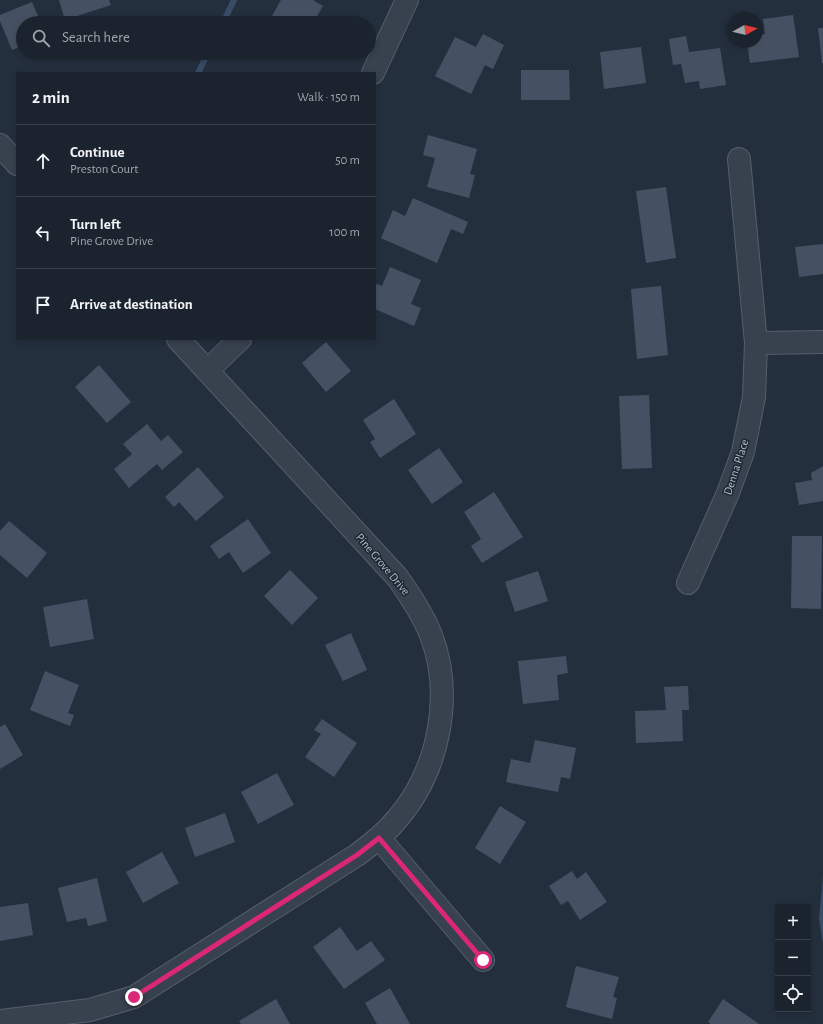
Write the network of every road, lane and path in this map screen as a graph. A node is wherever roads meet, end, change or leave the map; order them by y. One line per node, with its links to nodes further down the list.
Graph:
1 (407, 0): 2 (street)
2 (373, 72)
3 (0, 145): 5 (street)
4 (739, 159): 9 (street, Denna Place)
5 (16, 163)
6 (179, 340): 10 (street, Pine Grove Drive)
7 (239, 340): 10 (street)
8 (823, 342): 9 (street)
9 (756, 343): 11 (street, Denna Place)
10 (207, 370): 12 (street, Pine Grove Drive)
11 (688, 583)
12 (379, 838): 13 (street); 14 (street, Pine Grove Drive)
13 (483, 960)
14 (0, 1021)

